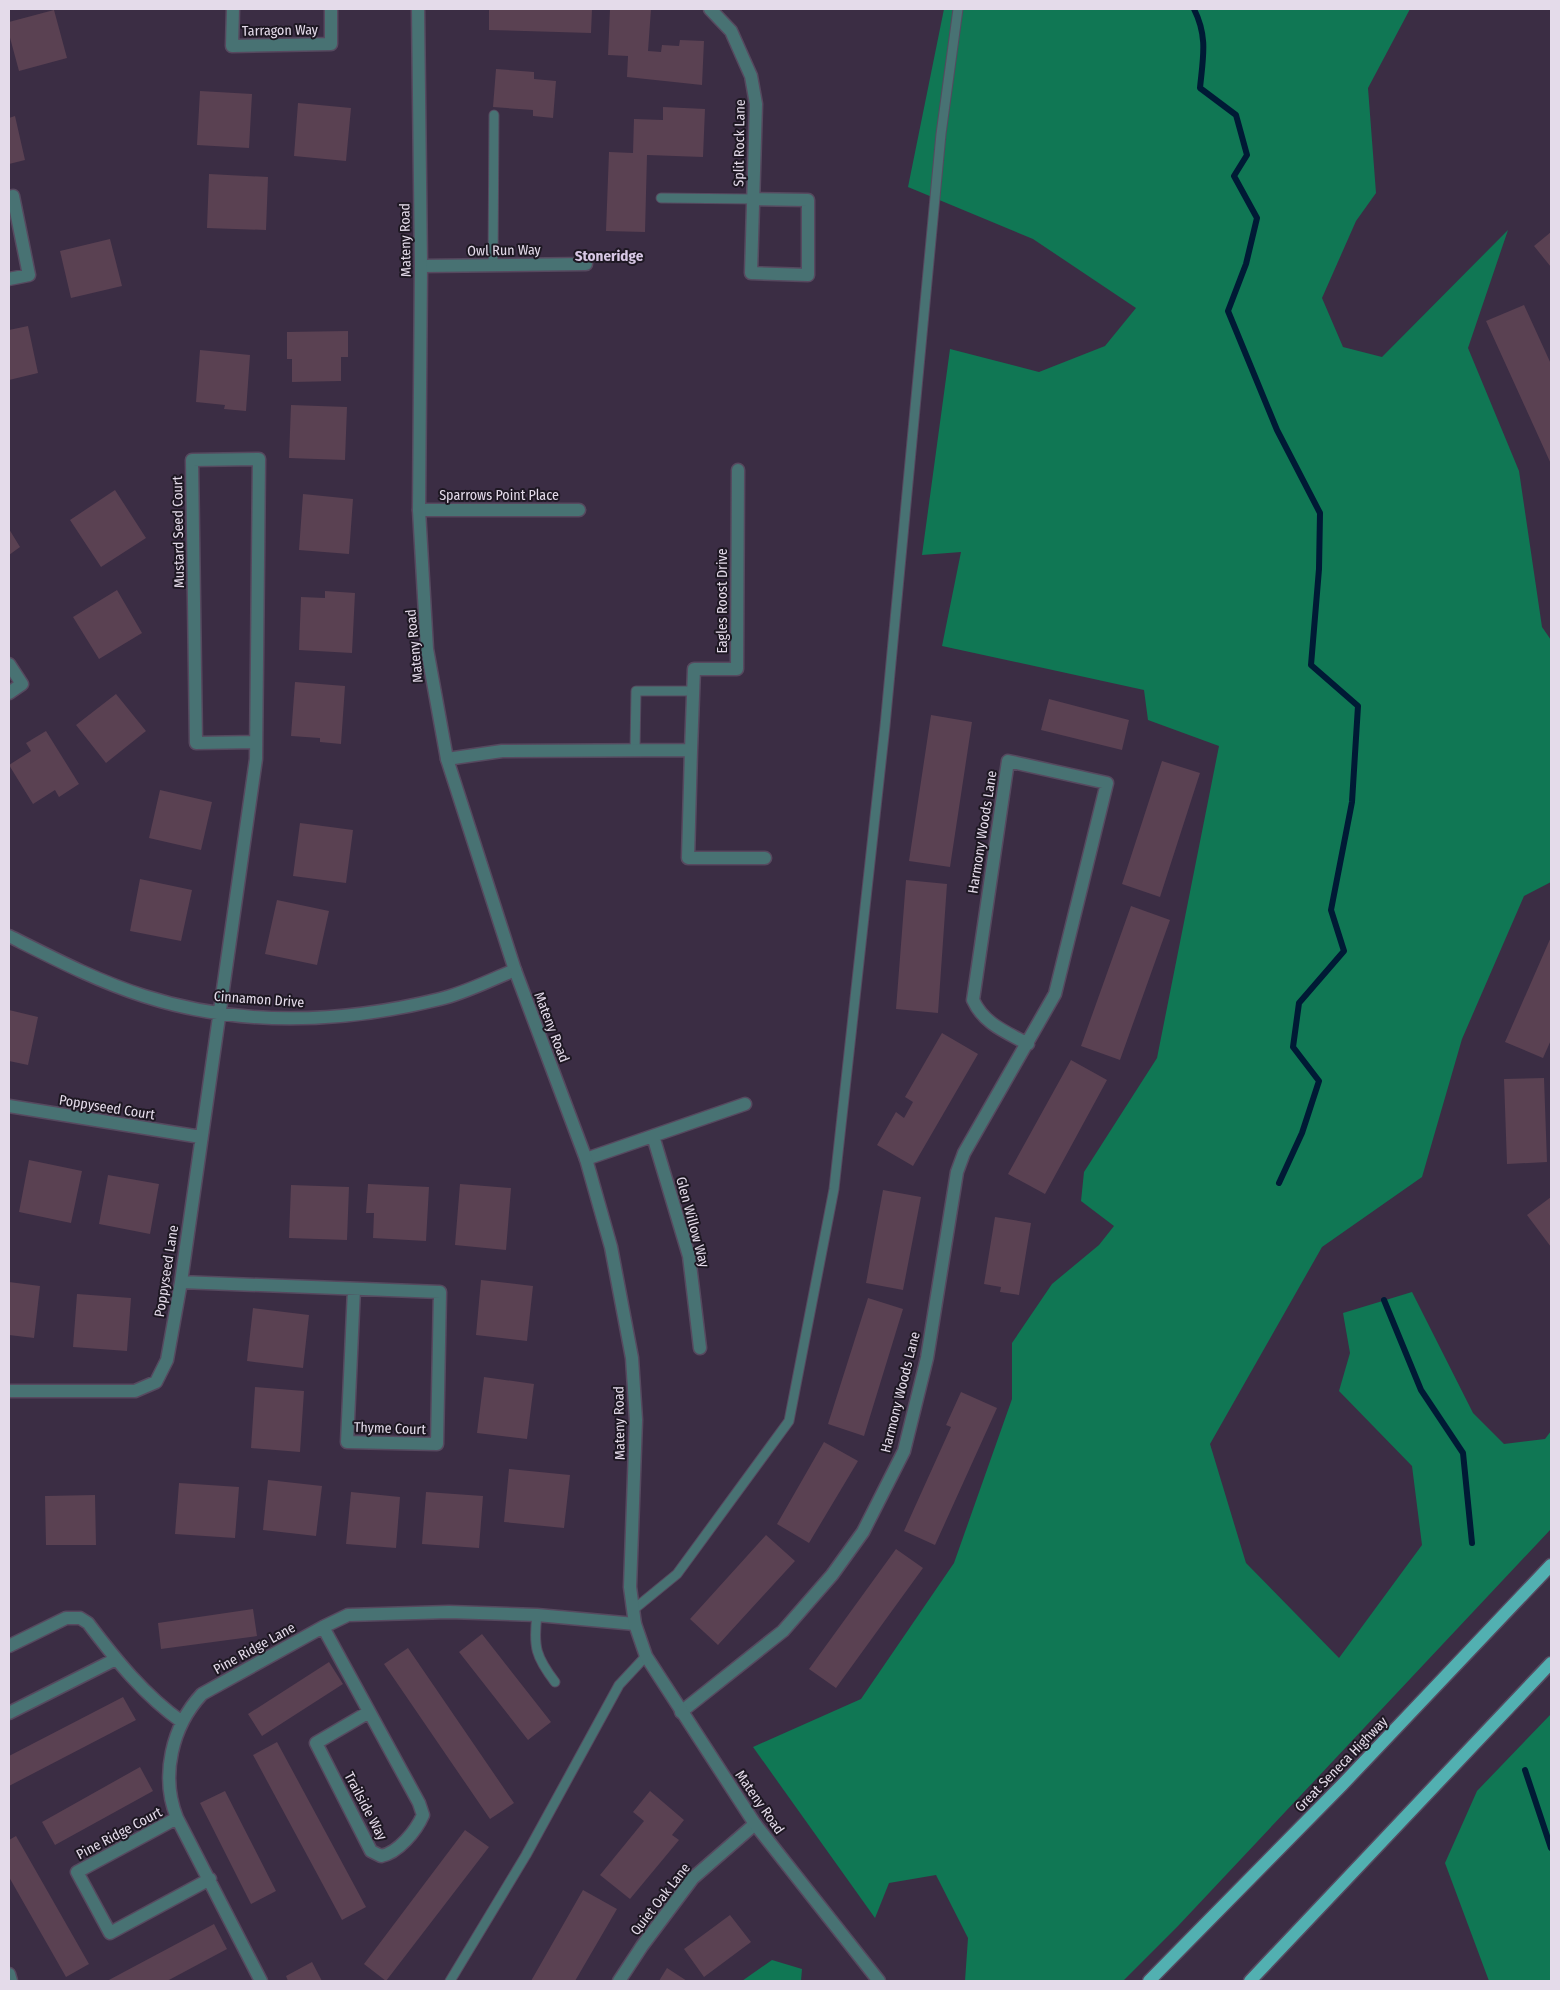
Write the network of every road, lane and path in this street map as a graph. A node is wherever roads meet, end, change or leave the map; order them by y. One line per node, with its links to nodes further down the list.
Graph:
1 (233, 9): 2 (street, Tarragon Way)
2 (331, 9)
3 (418, 9): 12 (street, Mateny Road)
4 (712, 9): 9 (street, Split Rock Lane)
5 (958, 9): 39 (lane)
6 (494, 115): 11 (lane)
7 (9, 197): 13 (street)
8 (661, 198): 9 (lane)
9 (753, 199): 9 (street, Split Rock Lane)
10 (586, 264): 11 (street, Owl Run Way)
11 (493, 265): 12 (street, Owl Run Way)
12 (421, 266): 15 (street, Mateny Road)
13 (9, 279)
14 (738, 470): 18 (street, Eagles Roost Drive)
15 (419, 510): 16 (street, Sparrows Point Place); 23 (street, Mateny Road)
16 (579, 510)
17 (9, 664): 19 (street)
18 (693, 691): 21 (lane); 22 (street, Eagles Roost Drive)
19 (9, 693)
20 (256, 742): 20 (street, Mustard Seed Court); 27 (street, Mustard Seed Court)
21 (635, 750): 22 (street); 23 (street)
22 (691, 750): 24 (street, Eagles Roost Drive)
23 (447, 759): 26 (street, Mateny Road)
24 (765, 858)
25 (9, 936): 27 (street, Cinnamon Drive)
26 (514, 970): 27 (street, Cinnamon Drive); 33 (street, Mateny Road)
27 (220, 1014): 32 (street, Poppyseed Lane)
28 (1028, 1044): 28 (street, Harmony Woods Lane); 49 (street, Harmony Woods Lane)
29 (745, 1104): 31 (street)
30 (9, 1106): 32 (street, Poppyseed Court)
31 (653, 1136): 33 (street); 36 (street, Glen Willow Way)
32 (200, 1137): 34 (street, Poppyseed Lane)
33 (586, 1160): 39 (street, Mateny Road)
34 (181, 1282): 35 (street, Thyme Court); 37 (street, Poppyseed Lane)
35 (354, 1289): 35 (street, Thyme Court)
36 (700, 1348)
37 (9, 1391)
38 (1551, 1565): 61 (main road, Great Seneca Highway)
39 (633, 1610): 41 (street, Mateny Road)
40 (537, 1615): 41 (street, Pine Ridge Lane); 42 (street, Pine Ridge Lane); 47 (lane)
41 (635, 1624): 44 (street, Mateny Road)
42 (323, 1627): 48 (street, Trailside Way); 51 (street, Pine Ridge Lane)
43 (9, 1646): 45 (street)
44 (646, 1656): 49 (street, Mateny Road); 58 (lane)
45 (116, 1659): 50 (street); 51 (street)
46 (1551, 1663): 62 (main road)
47 (555, 1682)
48 (369, 1712): 48 (street, Trailside Way)
49 (681, 1712): 53 (street, Mateny Road)
50 (9, 1713)
51 (182, 1722): 52 (street, Pine Ridge Lane)
52 (177, 1818): 54 (street, Pine Ridge Lane); 54 (street, Pine Ridge Court)
53 (756, 1824): 59 (street, Quiet Oak Lane); 60 (street, Mateny Road)
54 (210, 1880): 57 (street, Pine Ridge Lane)
55 (9, 1974): 56 (street)
56 (11, 1981)
57 (261, 1981)
58 (450, 1981)
59 (620, 1981)
60 (879, 1981)
61 (1149, 1981)
62 (1250, 1981)

